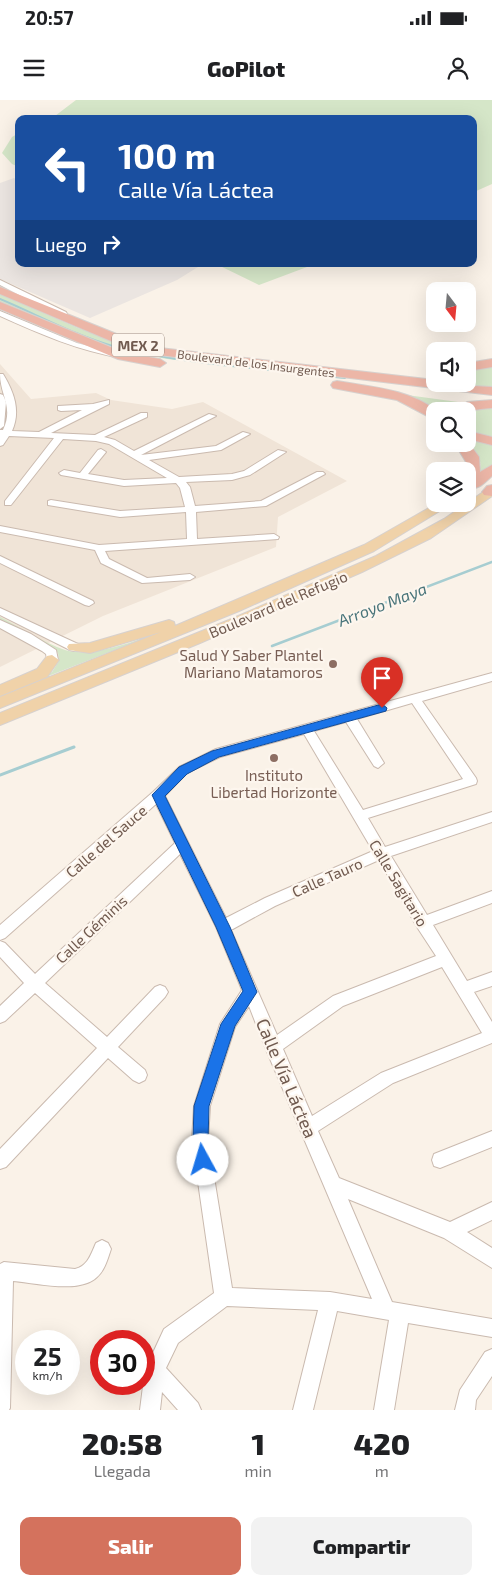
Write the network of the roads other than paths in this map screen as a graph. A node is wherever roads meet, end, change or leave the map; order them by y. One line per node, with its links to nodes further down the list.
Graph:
1 (0, 282): 5 (street)
2 (0, 290): 5 (highway, Boulevard de los Insurgentes / MEX 2)
3 (0, 305): 6 (highway, Boulevard de los Insurgentes / MEX 2)
4 (0, 313): 6 (street)
5 (73, 322): 9 (highway, Boulevard de los Insurgentes / MEX 2)
6 (122, 356): 9 (highway, Boulevard de los Insurgentes / MEX 2)
7 (492, 363): 8 (highway)
8 (476, 366)
9 (280, 371): 10 (highway); 12 (highway, Boulevard de los Insurgentes); 13 (highway, Boulevard de los Insurgentes)
10 (426, 373)
11 (0, 376): 25 (street)
12 (342, 384): 14 (highway); 17 (highway, Boulevard de los Insurgentes); 20 (highway)
13 (492, 391)
14 (492, 396)
15 (0, 397): 24 (street)
16 (106, 402): 19 (street)
17 (492, 404): 18 (highway)
18 (476, 405)
19 (94, 407): 23 (street); 23 (street)
20 (426, 408)
21 (144, 415): 30 (street)
22 (212, 416): 35 (street)
23 (65, 420): 26 (street)
24 (0, 426)
25 (4, 433): 26 (street); 32 (street)
26 (42, 434): 28 (street)
27 (246, 434): 35 (street)
28 (61, 435): 30 (street); 43 (street)
29 (476, 437): 31 (highway)
30 (96, 438): 35 (street)
31 (492, 440)
32 (0, 443)
33 (101, 452): 39 (street)
34 (281, 452): 40 (street)
35 (137, 457): 40 (street)
36 (492, 469): 41 (highway)
37 (64, 473): 39 (street)
38 (320, 474): 45 (street)
39 (82, 476): 40 (street)
40 (178, 480): 45 (street)
41 (476, 480)
42 (491, 490): 64 (main road, Boulevard del Refugio)
43 (8, 503)
44 (51, 503): 45 (street)
45 (191, 510): 49 (street)
46 (431, 512): 54 (main road, Boulevard del Refugio)
47 (0, 528): 50 (street)
48 (274, 537): 49 (street)
49 (192, 543): 50 (street)
50 (99, 548): 52 (street)
51 (0, 559): 53 (street)
52 (190, 577)
53 (89, 603)
54 (234, 608): 57 (main road); 62 (main road, Boulevard del Refugio)
55 (0, 611): 57 (street)
56 (0, 624): 58 (street)
57 (74, 647)
58 (52, 660): 60 (main road)
59 (492, 677): 61 (street, Calle del Sauce)
60 (0, 691)
61 (415, 699): 63 (street, Calle del Sauce); 68 (street)
62 (0, 703)
63 (349, 717): 65 (street, Calle del Sauce); 66 (street)
64 (0, 719)
65 (307, 729): 67 (street, Calle del Sauce); 68 (street, Calle Sagitario)
66 (378, 763)
67 (158, 795): 70 (street, Calle Vía Láctea); 75 (street, Calle del Sauce)
68 (359, 816): 71 (street, Calle Sagitario)
69 (492, 817): 71 (street, Calle Tauro)
70 (183, 843): 74 (street, Calle Vía Láctea); 79 (street, Calle Géminis)
71 (380, 854): 73 (street, Calle Sagitario); 74 (street, Calle Tauro)
72 (492, 898): 73 (street)
73 (422, 923): 77 (street, Calle Sagitario)
74 (223, 927): 82 (street, Calle Vía Láctea)
75 (0, 934)
76 (0, 947): 79 (street)
77 (446, 959): 80 (street, Calle Sagitario); 86 (street)
78 (492, 979): 80 (street)
79 (34, 982): 83 (street, Calle Géminis); 85 (street)
80 (464, 989): 84 (street, Calle Sagitario)
81 (160, 992): 85 (street)
82 (250, 992): 86 (street, Calle Vía Láctea); 97 (street)
83 (0, 1016)
84 (492, 1036): 88 (street)
85 (109, 1047): 87 (street); 91 (street)
86 (273, 1047): 88 (street, Calle Vía Láctea)
87 (139, 1075)
88 (308, 1128): 92 (street, Calle Vía Láctea)
89 (492, 1139): 90 (street)
90 (440, 1160)
91 (0, 1161)
92 (334, 1185): 94 (street); 99 (street, Calle Vía Láctea)
93 (492, 1211): 94 (street)
94 (450, 1231): 96 (street)
95 (102, 1250): 104 (street)
96 (492, 1259)
97 (224, 1297): 98 (street); 102 (street)
98 (330, 1301): 99 (street); 107 (street)
99 (393, 1310): 100 (street); 108 (street)
100 (492, 1328)
101 (492, 1358): 109 (street)
102 (155, 1370): 106 (street)
103 (152, 1395): 105 (street)
104 (0, 1408)
105 (150, 1410)
106 (191, 1410)
107 (303, 1410)
108 (384, 1410)
109 (465, 1410)

